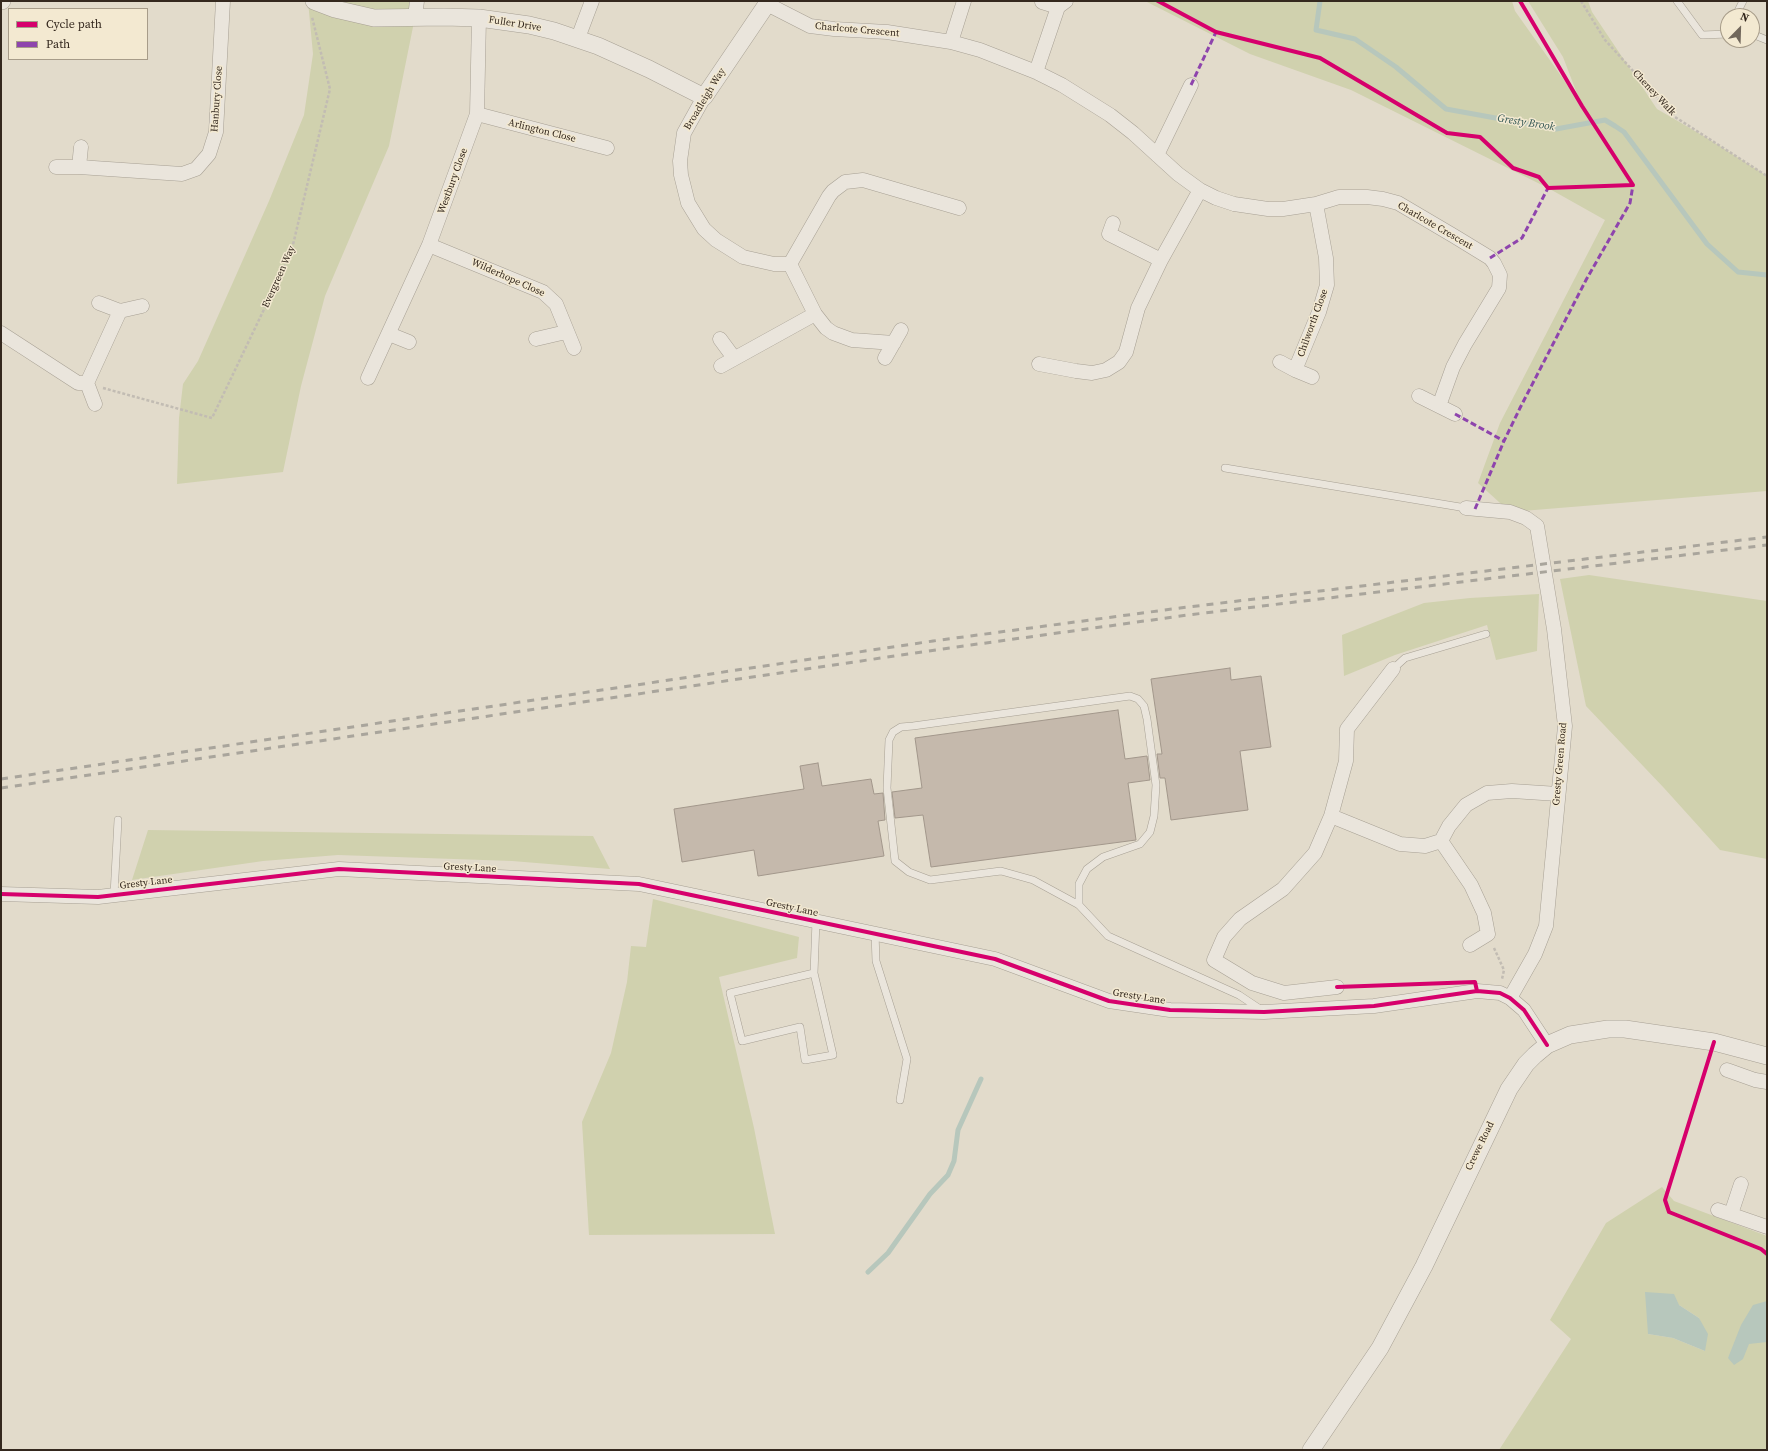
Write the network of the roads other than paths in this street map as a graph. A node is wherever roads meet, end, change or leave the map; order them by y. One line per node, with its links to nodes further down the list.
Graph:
1 (223, 1): 22 (street, Hanbury Close)
2 (592, 1): 12 (street)
3 (964, 1): 13 (street)
4 (1677, 1): 11 (lane)
5 (768, 2): 13 (street, Charlcote Crescent); 16 (street, Broadleigh Way)
6 (1042, 2): 7 (street)
7 (1062, 4): 14 (street)
8 (313, 8): 9 (street, Fuller Drive)
9 (416, 9): 10 (street, Fuller Drive)
10 (479, 18): 12 (street, Fuller Drive); 17 (street, Westbury Close)
11 (1720, 34)
12 (578, 38): 16 (street, Fuller Drive)
13 (951, 42): 14 (street, Charlcote Crescent)
14 (1036, 72): 20 (street, Charlcote Crescent)
15 (1191, 86): 20 (street)
16 (704, 97): 29 (street, Broadleigh Way)
17 (477, 114): 19 (street, Arlington Close); 27 (street, Westbury Close)
18 (81, 147): 22 (street)
19 (607, 148)
20 (1157, 156): 23 (street, Charlcote Crescent)
21 (56, 167): 22 (street, Hanbury Close)
22 (79, 167)
23 (1200, 190): 24 (street, Charlcote Crescent); 28 (street)
24 (1316, 204): 48 (street, Chilworth Close); 54 (street, Charlcote Crescent)
25 (958, 208): 29 (street)
26 (1109, 234): 28 (street)
27 (429, 245): 35 (street, Wilderhope Close); 37 (street, Westbury Close)
28 (1161, 260): 46 (street)
29 (790, 264): 33 (street)
30 (99, 303): 32 (street)
31 (142, 306): 32 (street)
32 (120, 311): 51 (street)
33 (815, 314): 41 (street); 43 (street)
34 (901, 330): 41 (street)
35 (566, 332): 38 (street); 42 (street, Wilderhope Close)
36 (1, 333): 51 (street)
37 (388, 334): 40 (street); 50 (street, Westbury Close)
38 (536, 339)
39 (720, 339): 43 (street)
40 (409, 342)
41 (894, 343): 44 (street)
42 (574, 348)
43 (734, 358): 47 (street)
44 (885, 358)
45 (1280, 362): 48 (street, Chilworth Close)
46 (1039, 364)
47 (721, 366)
48 (1295, 370): 49 (street, Chilworth Close)
49 (1312, 377)
50 (368, 378)
51 (87, 383): 53 (street)
52 (1419, 396): 54 (street)
53 (95, 404)
54 (1439, 406): 55 (street)
55 (1455, 414)
56 (1225, 468): 57 (lane)
57 (1466, 508): 60 (street, Gresty Green Road)
58 (1486, 634): 59 (lane)
59 (1393, 669): 61 (street)
60 (1558, 794): 63 (street); 72 (street, Gresty Green Road)
61 (1331, 816): 63 (street); 71 (street)
62 (118, 820): 65 (lane)
63 (1441, 841): 69 (street)
64 (1, 894): 65 (street, Gresty Lane)
65 (114, 895): 67 (street, Gresty Lane)
66 (1079, 905): 66 (lane); 73 (lane)
67 (816, 921): 68 (street, Gresty Lane); 70 (lane)
68 (875, 933): 73 (street, Gresty Lane); 78 (lane)
69 (1470, 945)
70 (814, 973): 70 (lane)
71 (1337, 987)
72 (1505, 996): 73 (street, Gresty Lane); 74 (street)
73 (1264, 1012)
74 (1547, 1045): 75 (street, Crewe Road); 81 (street, Crewe Road)
75 (1767, 1056)
76 (1727, 1070): 77 (street)
77 (1767, 1082)
78 (900, 1100)
79 (1741, 1184): 80 (street)
80 (1767, 1226)
81 (1312, 1450)

